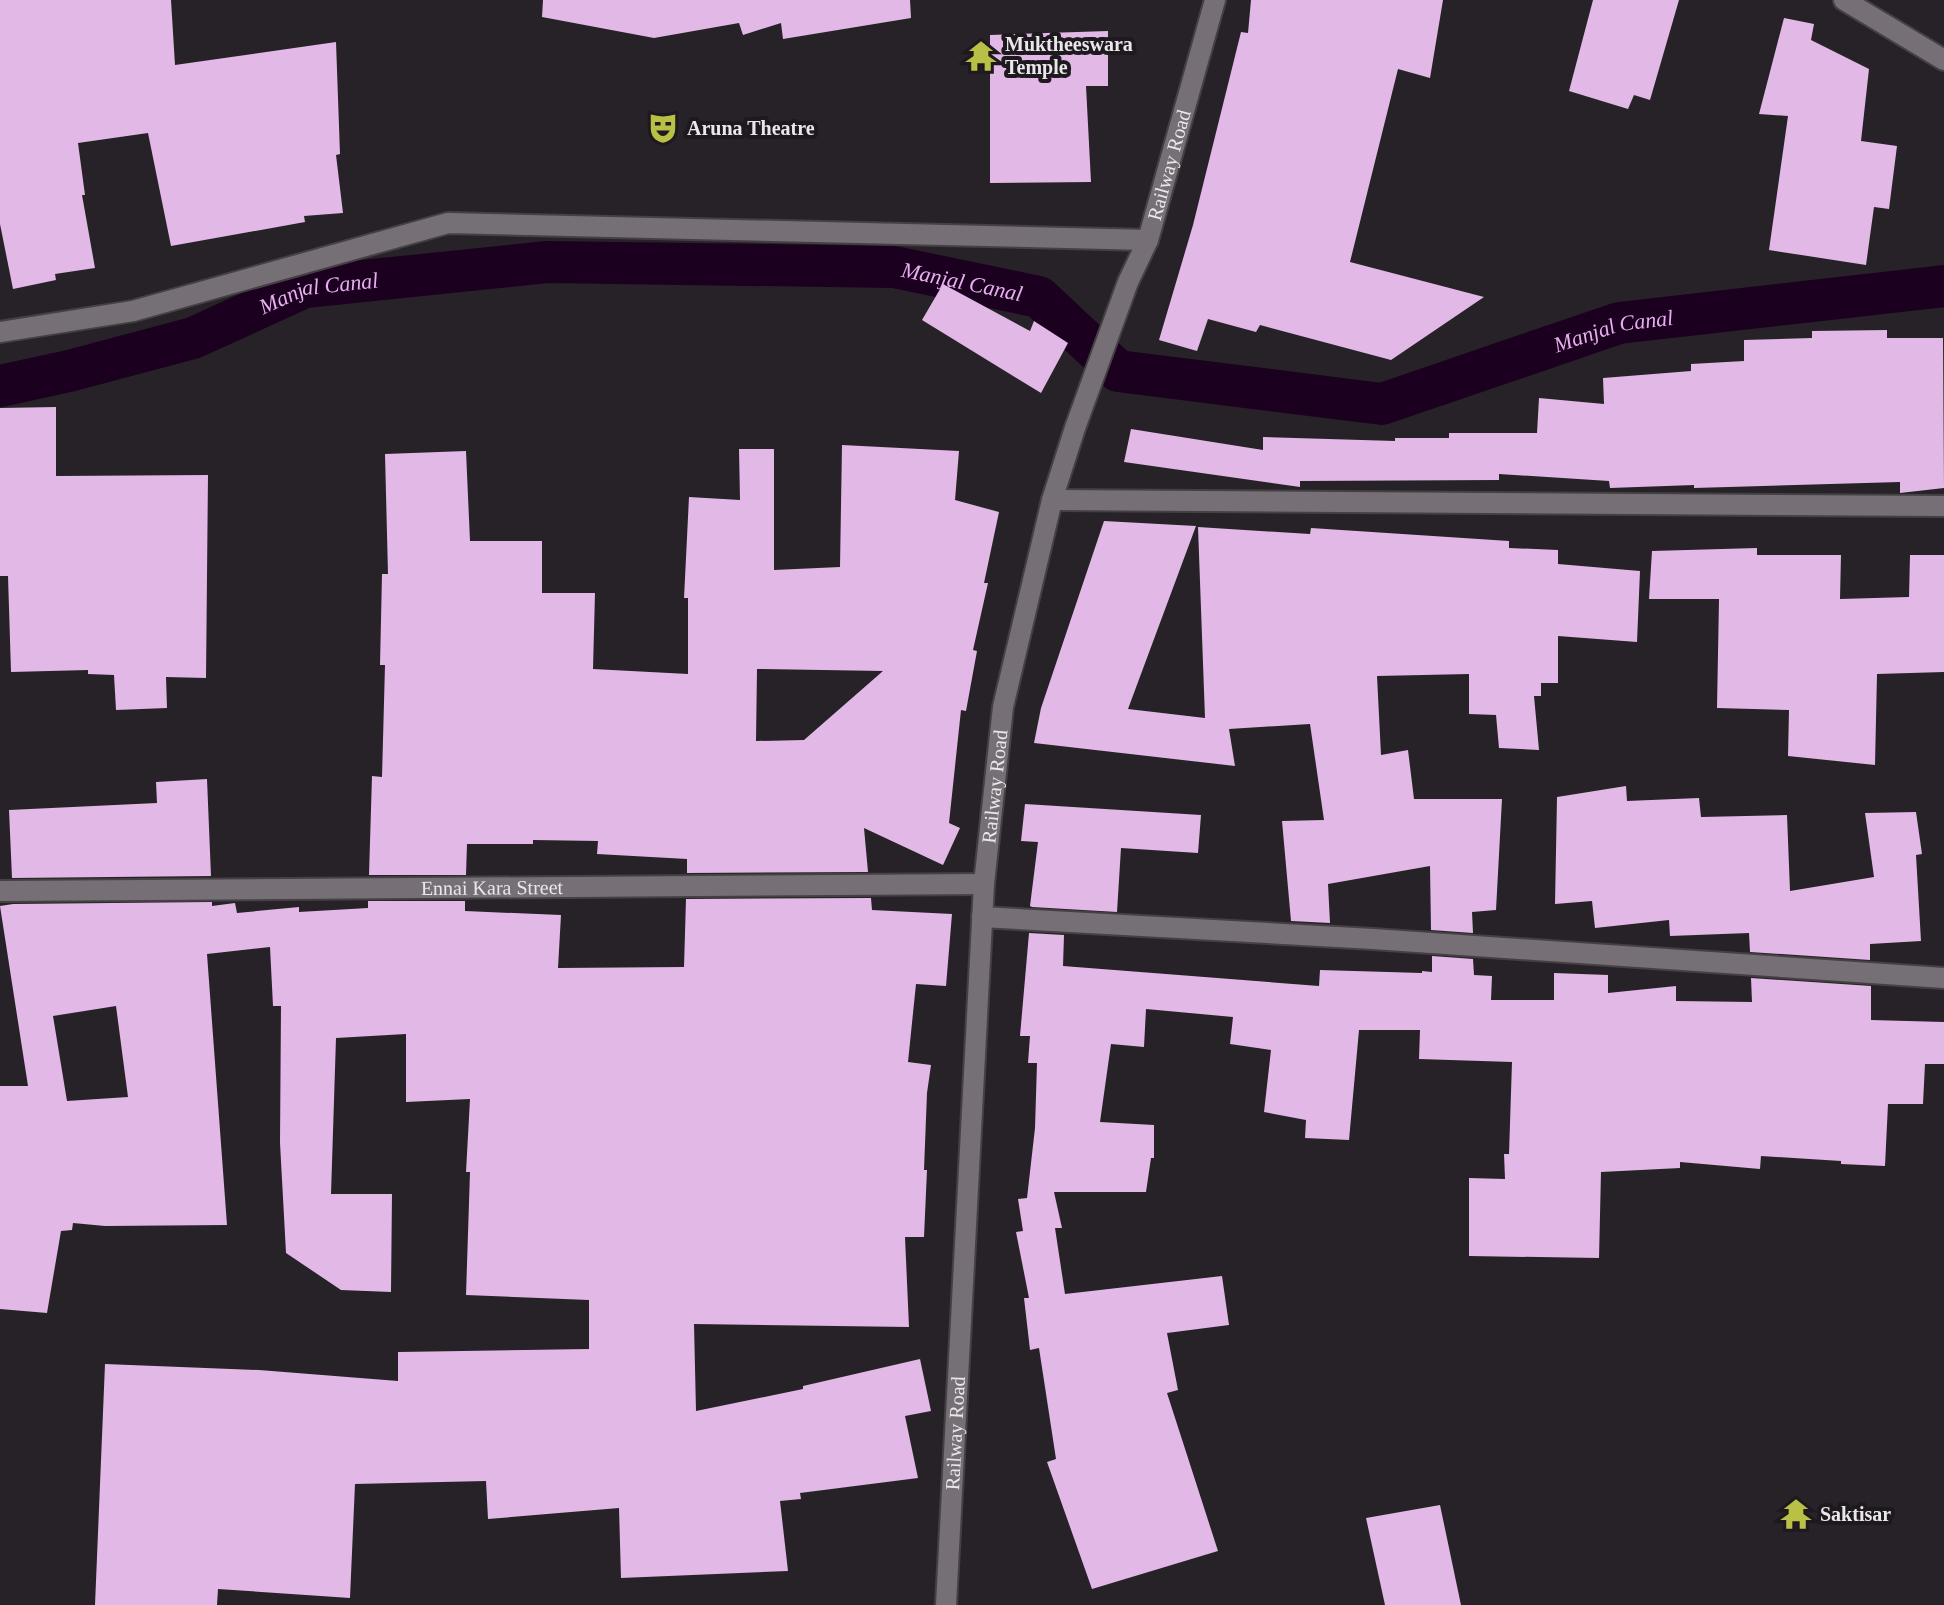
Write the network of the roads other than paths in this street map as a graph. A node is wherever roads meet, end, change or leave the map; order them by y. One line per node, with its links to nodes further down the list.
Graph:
1 (1215, 0): 4 (street, Railway Road)
2 (1844, 0): 3 (street)
3 (1944, 60)
4 (1148, 240): 5 (street); 6 (street, Railway Road)
5 (0, 332)
6 (1052, 500): 7 (street); 8 (street, Railway Road)
7 (1944, 506)
8 (984, 884): 9 (street, Ennai Kara Street); 10 (street, Railway Road)
9 (0, 891)
10 (982, 917): 11 (street); 12 (street, Railway Road)
11 (1944, 978)
12 (947, 1604)

